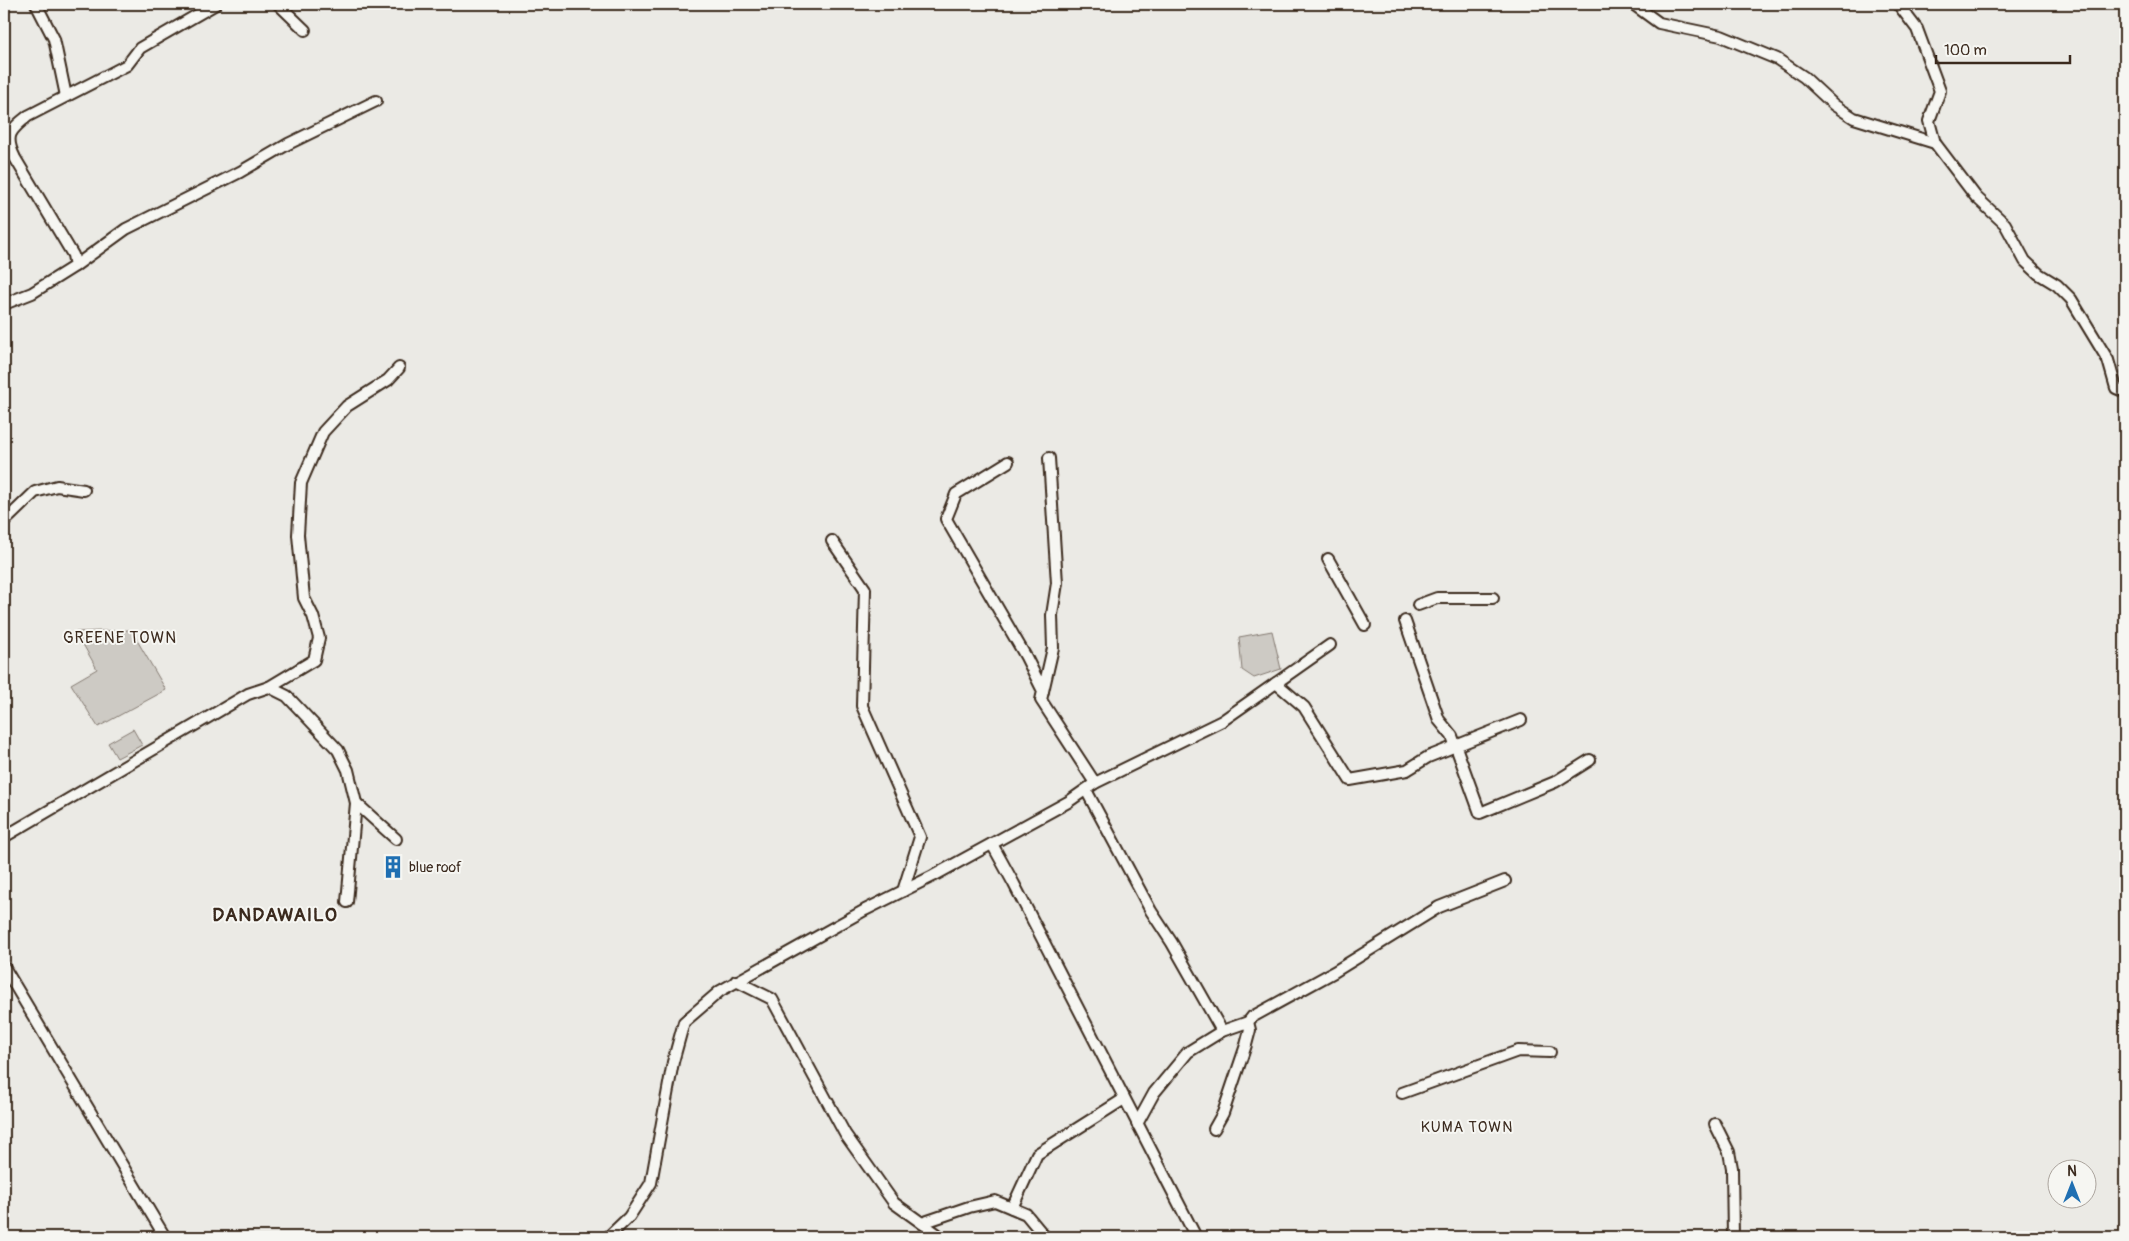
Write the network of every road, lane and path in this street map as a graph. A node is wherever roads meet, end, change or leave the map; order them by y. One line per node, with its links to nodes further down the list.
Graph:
1 (36, 4): 7 (street)
2 (216, 4): 7 (street)
3 (278, 4): 6 (street)
4 (1633, 4): 9 (street)
5 (1898, 4): 9 (street)
6 (305, 30)
7 (66, 96): 10 (street)
8 (376, 101): 10 (street)
9 (1934, 143): 13 (street)
10 (75, 266): 11 (street)
11 (4, 304)
12 (399, 368): 26 (street)
13 (2125, 392)
14 (1049, 458): 27 (street)
15 (1008, 462): 27 (street)
16 (84, 490): 17 (street)
17 (4, 522)
18 (832, 541): 37 (street)
19 (1328, 559): 23 (street)
20 (1493, 598): 21 (street)
21 (1418, 605)
22 (1405, 620): 29 (street)
23 (1365, 625)
24 (1330, 645): 25 (street)
25 (1276, 683): 29 (street); 31 (street)
26 (269, 687): 32 (street); 33 (street)
27 (1043, 691): 31 (street)
28 (1521, 720): 29 (street)
29 (1455, 745): 30 (street)
30 (1590, 760)
31 (1091, 786): 35 (street); 42 (street)
32 (356, 803): 34 (street); 38 (street)
33 (4, 837)
34 (396, 839)
35 (992, 844): 37 (street); 45 (street)
36 (1505, 881): 41 (street)
37 (903, 891): 40 (street)
38 (347, 902)
39 (4, 967): 51 (street)
40 (736, 981): 50 (street); 52 (street)
41 (1248, 1022): 42 (street); 48 (street)
42 (1222, 1031): 46 (street)
43 (1550, 1052): 44 (street)
44 (1402, 1093)
45 (1124, 1099): 46 (street); 49 (street)
46 (1137, 1124): 55 (street)
47 (1715, 1124): 56 (street)
48 (1214, 1129)
49 (1012, 1208): 50 (street); 54 (street)
50 (922, 1223): 53 (street)
51 (165, 1237)
52 (608, 1237)
53 (938, 1237)
54 (1045, 1237)
55 (1196, 1237)
56 (1733, 1237)

